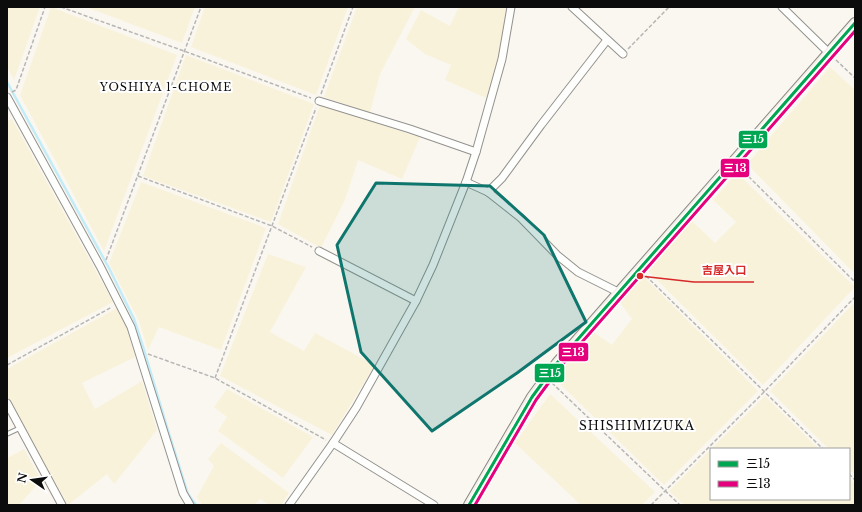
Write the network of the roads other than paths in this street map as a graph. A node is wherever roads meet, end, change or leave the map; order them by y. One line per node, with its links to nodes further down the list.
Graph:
1 (511, 7): 10 (street)
2 (572, 7): 5 (street)
3 (782, 7): 6 (street)
4 (855, 23): 6 (main road)
5 (607, 40): 7 (street); 12 (street)
6 (828, 53): 14 (main road)
7 (623, 54)
8 (7, 97): 21 (street)
9 (319, 101): 10 (street)
10 (476, 152): 11 (street)
11 (466, 182): 12 (street); 15 (street)
12 (488, 192): 14 (street)
13 (319, 251): 15 (street)
14 (618, 292): 24 (main road)
15 (416, 301): 19 (street)
16 (7, 403): 17 (street)
17 (20, 428): 18 (lane); 20 (street)
18 (7, 434)
19 (333, 443): 22 (street); 23 (street)
20 (62, 505)
21 (190, 505)
22 (289, 505)
23 (434, 505)
24 (469, 505)

